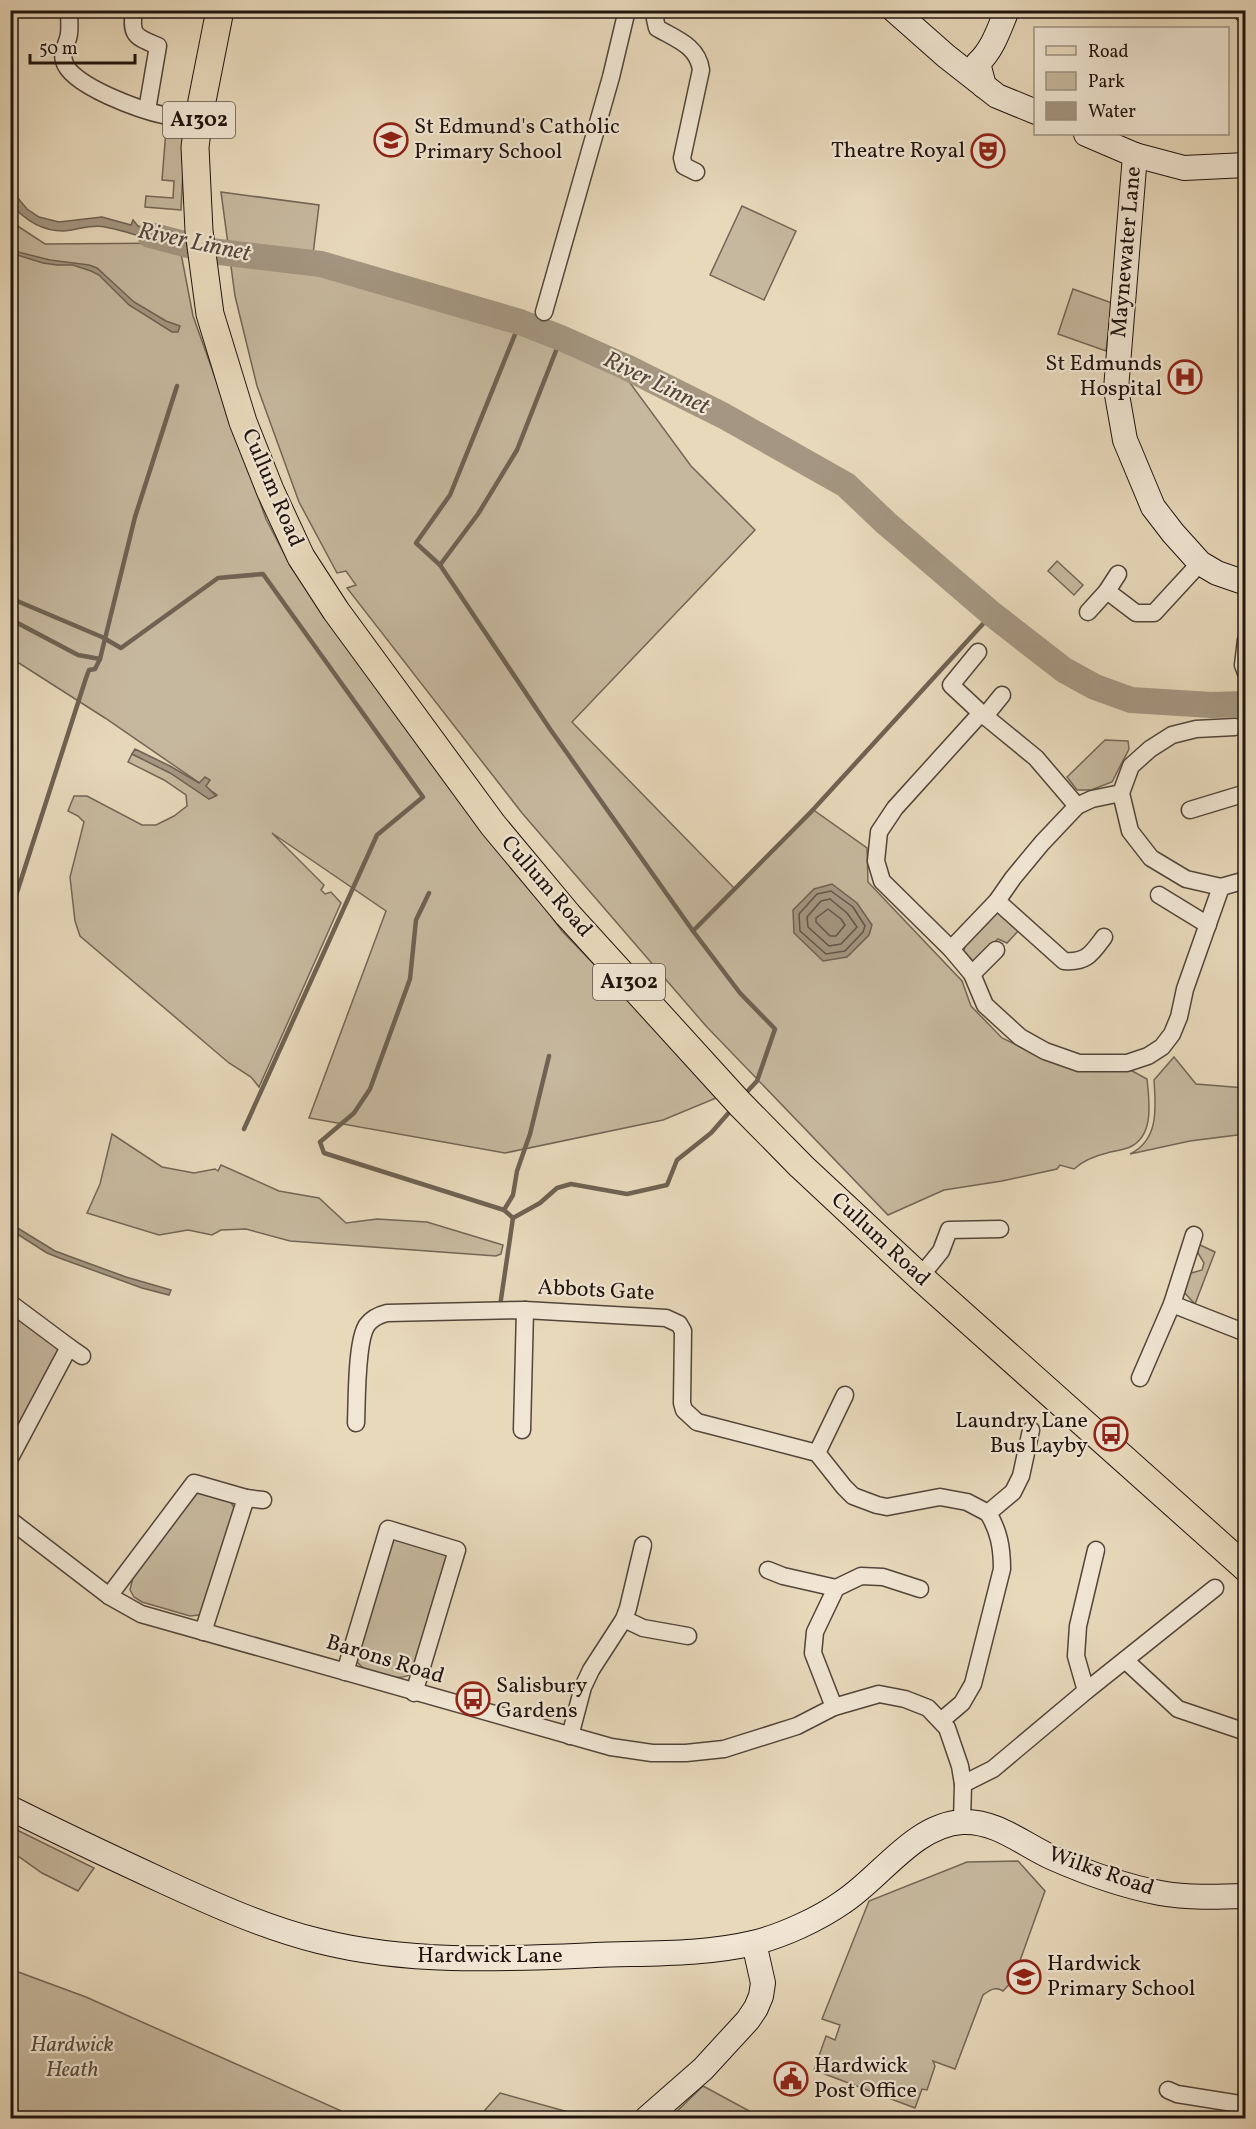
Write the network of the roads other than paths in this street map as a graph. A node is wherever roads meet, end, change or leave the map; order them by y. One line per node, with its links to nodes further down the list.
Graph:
1 (69, 10): 11 (street)
2 (134, 10): 11 (street)
3 (220, 10): 13 (main road, Cullum Road / A1302)
4 (627, 10): 18 (street)
5 (658, 10): 17 (street)
6 (894, 10): 8 (street)
7 (1006, 10): 9 (street)
8 (946, 56): 9 (street); 10 (street)
9 (978, 63): 10 (street)
10 (984, 86): 12 (street)
11 (147, 111): 13 (street)
12 (1034, 112)
13 (199, 116): 45 (main road, Cullum Road / A1302)
14 (1088, 135): 15 (street)
15 (1135, 155): 16 (street); 19 (street, Maynewater Lane)
16 (1245, 165)
17 (696, 172)
18 (544, 312)
19 (1200, 563): 21 (street, Maynewater Lane); 22 (street)
20 (1118, 574): 22 (street)
21 (1245, 583)
22 (1107, 591): 23 (street)
23 (1088, 612)
24 (1245, 640): 26 (street)
25 (978, 652): 28 (street)
26 (1245, 672)
27 (1002, 695): 28 (street)
28 (983, 714): 32 (street); 40 (street)
29 (1235, 727): 30 (street)
30 (1121, 793): 32 (street); 35 (street)
31 (1245, 793): 33 (street)
32 (1077, 806): 37 (street)
33 (1190, 810)
34 (1245, 880): 35 (street)
35 (1221, 887): 38 (street)
36 (1159, 895): 38 (street)
37 (997, 901): 39 (street); 40 (street)
38 (1208, 925): 42 (street)
39 (1104, 937)
40 (951, 950): 42 (street)
41 (996, 951): 42 (street)
42 (972, 974)
43 (1000, 1230): 45 (street)
44 (1194, 1235): 47 (street)
45 (920, 1277): 61 (main road, Cullum Road / A1302)
46 (10, 1303): 56 (street)
47 (1172, 1304): 49 (street); 50 (street)
48 (525, 1310): 52 (street, Abbots Gate); 53 (street); 55 (street, Abbots Gate)
49 (1245, 1333)
50 (1140, 1378)
51 (846, 1395): 55 (street)
52 (356, 1423)
53 (522, 1430)
54 (1031, 1430): 57 (street)
55 (817, 1453): 57 (street)
56 (10, 1458)
57 (988, 1513): 75 (street)
58 (10, 1520): 66 (street, Barons Road)
59 (642, 1545): 67 (street)
60 (1096, 1550): 72 (street)
61 (1245, 1568)
62 (768, 1570): 63 (street)
63 (836, 1588): 65 (street); 74 (street)
64 (1215, 1588): 70 (street)
65 (920, 1589)
66 (109, 1596): 68 (street, Barons Road); 68 (street)
67 (624, 1619): 69 (street); 77 (street)
68 (203, 1632): 71 (street, Barons Road)
69 (688, 1636)
70 (1125, 1659): 72 (street); 76 (street)
71 (345, 1672): 73 (street, Barons Road); 73 (street)
72 (1086, 1691): 78 (street)
73 (414, 1693): 77 (street, Barons Road)
74 (834, 1707): 75 (street, Barons Road); 77 (street, Barons Road)
75 (942, 1720): 78 (street)
76 (1245, 1732)
77 (570, 1736)
78 (963, 1784): 80 (street)
79 (10, 1808): 82 (street, Hardwick Lane)
80 (962, 1822): 81 (street, Wilks Road); 82 (street, Hardwick Lane)
81 (1245, 1896)
82 (754, 1943): 85 (street)
83 (1168, 2090): 84 (street)
84 (1245, 2105)
85 (647, 2118)

